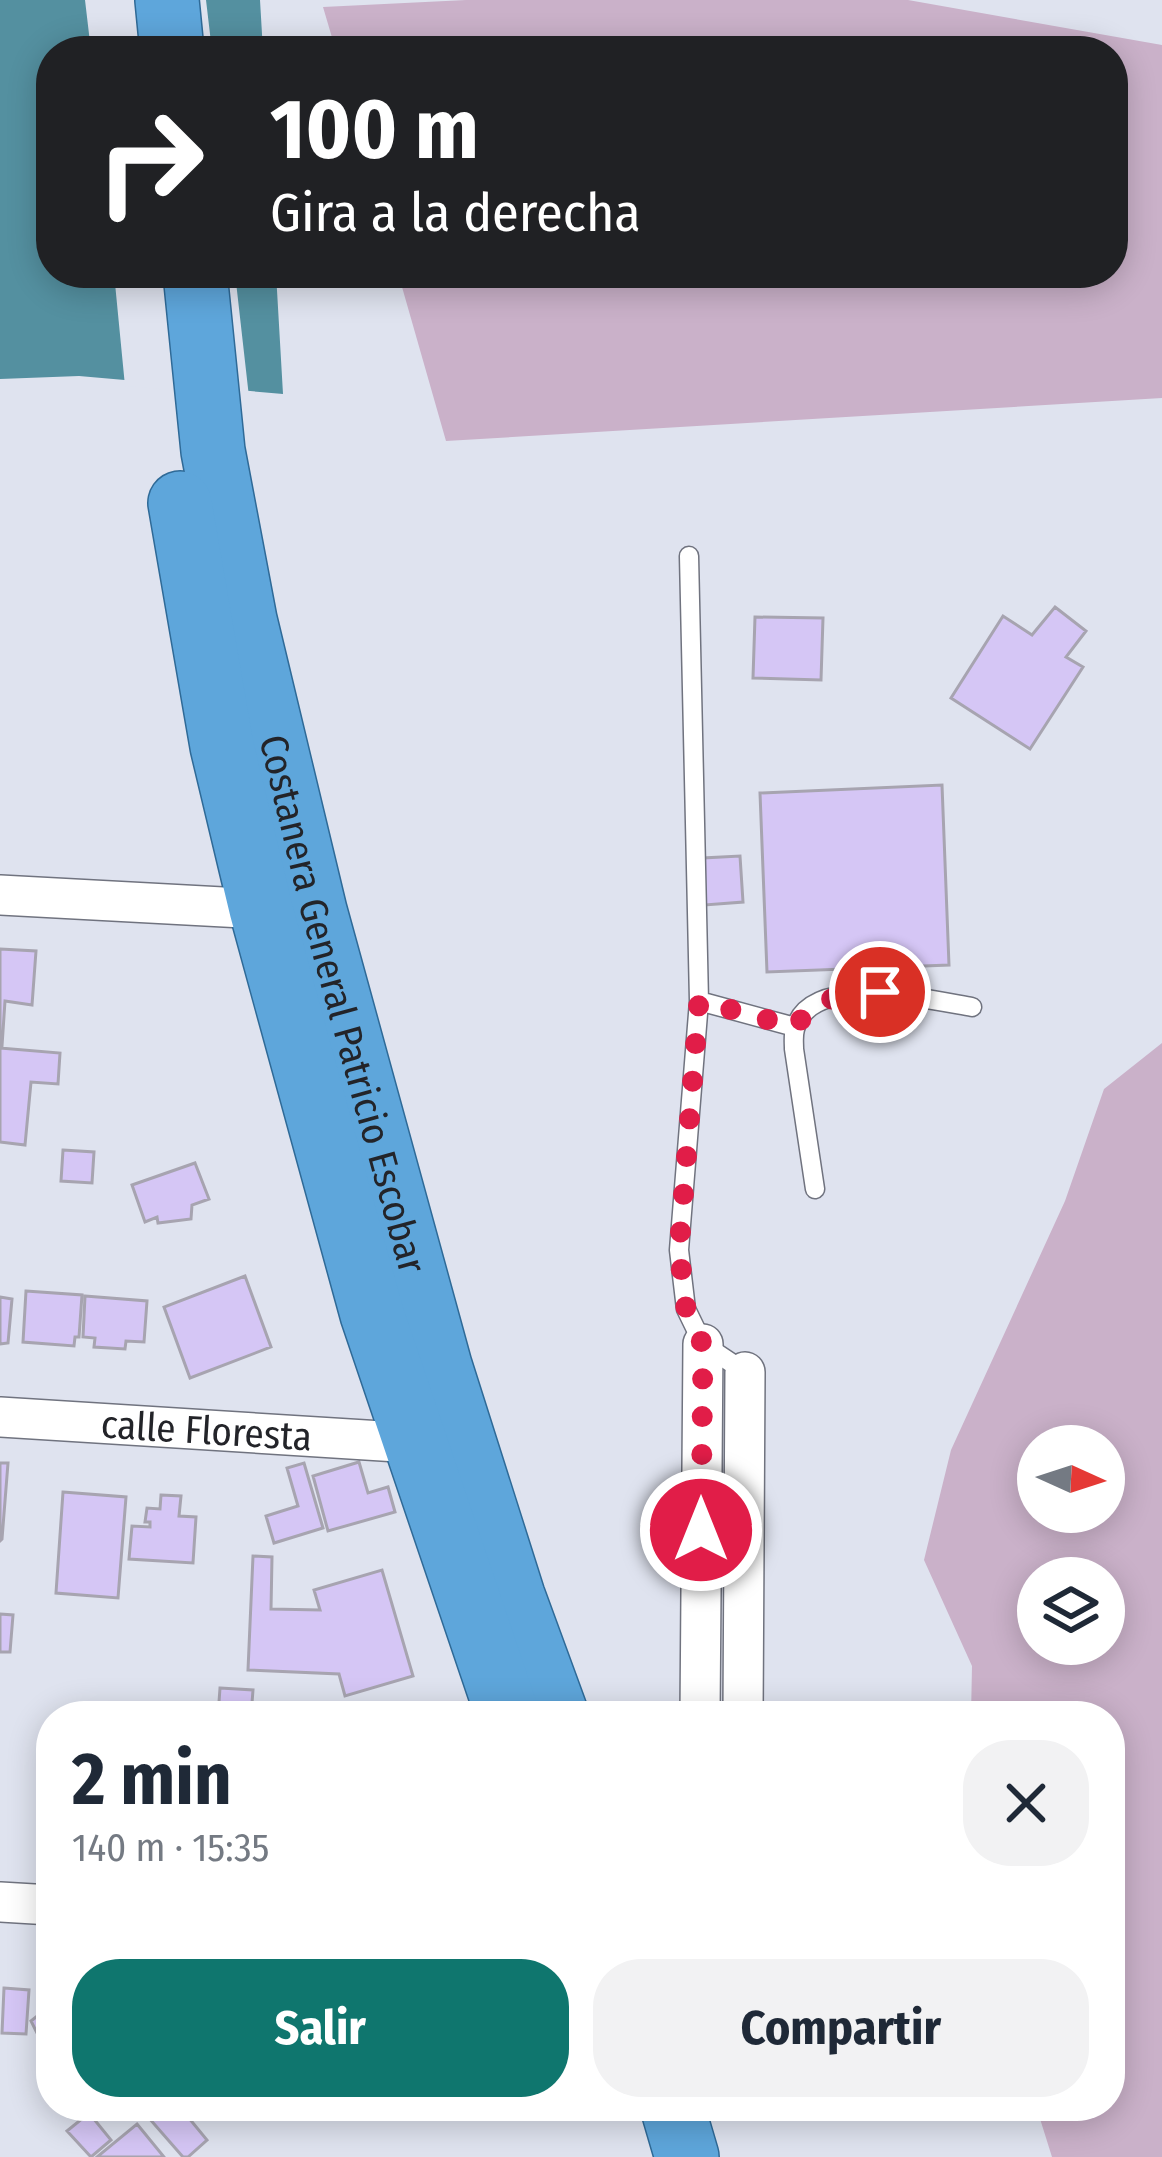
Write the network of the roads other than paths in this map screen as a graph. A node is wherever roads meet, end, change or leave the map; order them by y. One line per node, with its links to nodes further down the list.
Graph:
1 (127, 0): 3 (highway)
2 (166, 0): 4 (highway)
3 (131, 36)
4 (170, 36)
5 (157, 288): 7 (highway, Costanera General Patricio Escobar)
6 (195, 288): 7 (highway, Costanera General Patricio Escobar)
7 (193, 454): 10 (highway, Costanera General Patricio Escobar); 20 (highway, Costanera General Patricio Escobar)
8 (689, 556): 11 (lane)
9 (0, 896): 10 (street)
10 (261, 909): 18 (highway, Costanera General Patricio Escobar)
11 (699, 1001): 13 (lane); 15 (lane)
12 (972, 1007): 13 (lane)
13 (795, 1027): 14 (lane)
14 (815, 1189)
15 (703, 1345): 16 (lane); 21 (street)
16 (745, 1372): 22 (street)
17 (0, 1418): 18 (street, calle Floresta)
18 (414, 1443): 19 (highway, Costanera General Patricio Escobar)
19 (515, 1701)
20 (519, 1701)
21 (700, 1701)
22 (742, 1701)
23 (0, 1902): 24 (street)
24 (36, 1904)
25 (657, 2121): 28 (highway)
26 (676, 2121): 29 (highway)
27 (706, 2121): 30 (highway)
28 (667, 2157)
29 (687, 2157)
30 (716, 2157)

